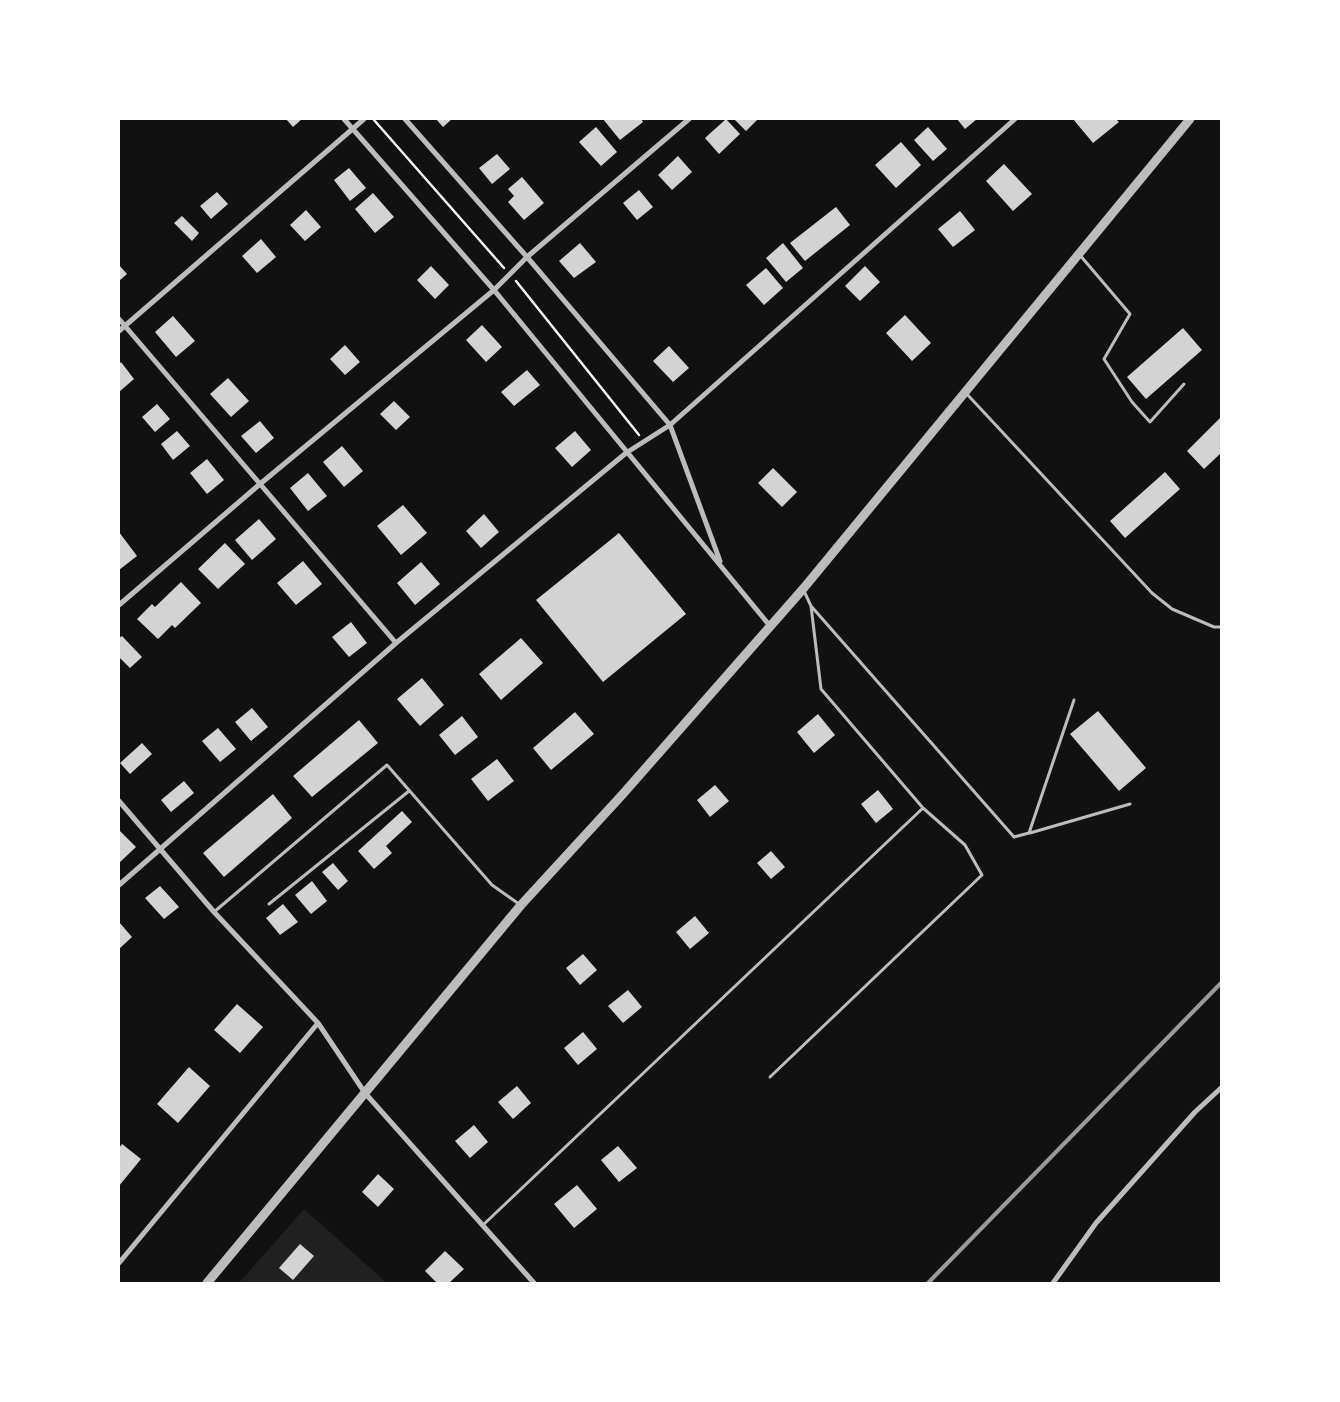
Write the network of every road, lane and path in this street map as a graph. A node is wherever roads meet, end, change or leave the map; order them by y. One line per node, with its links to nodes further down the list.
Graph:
1 (344, 119): 7 (street)
2 (364, 119): 7 (street)
3 (405, 119): 9 (street)
4 (689, 119): 9 (street)
5 (1016, 119): 16 (street)
6 (1190, 119): 8 (street)
7 (353, 129): 10 (street); 12 (street)
8 (1079, 254): 14 (lane); 15 (street)
9 (527, 256): 10 (street); 16 (street)
10 (494, 290): 17 (street); 18 (street)
11 (119, 319): 12 (street)
12 (125, 326): 13 (street); 18 (street)
13 (119, 331)
14 (1184, 384)
15 (965, 392): 20 (street); 24 (lane)
16 (670, 425): 17 (street); 19 (street)
17 (626, 453): 19 (street); 25 (street)
18 (260, 484): 21 (street); 25 (street)
19 (721, 565): 23 (street)
20 (803, 589): 22 (lane); 23 (street)
21 (119, 605)
22 (811, 606): 30 (lane); 31 (lane)
23 (770, 626): 35 (street)
24 (1221, 627)
25 (396, 643): 32 (street)
26 (1074, 700): 31 (lane)
27 (409, 791): 34 (lane); 35 (lane); 36 (lane)
28 (119, 802): 32 (street)
29 (1130, 804): 31 (lane)
30 (923, 808): 38 (lane); 41 (lane)
31 (1030, 833)
32 (160, 849): 33 (street); 36 (street)
33 (119, 885)
34 (269, 904)
35 (521, 905): 40 (street)
36 (214, 912): 37 (street)
37 (318, 1023): 40 (street); 42 (street)
38 (770, 1077)
39 (1221, 1088): 45 (street)
40 (365, 1093): 41 (street); 43 (street)
41 (482, 1225): 44 (street)
42 (119, 1263)
43 (207, 1283)
44 (534, 1283)
45 (1053, 1283)

